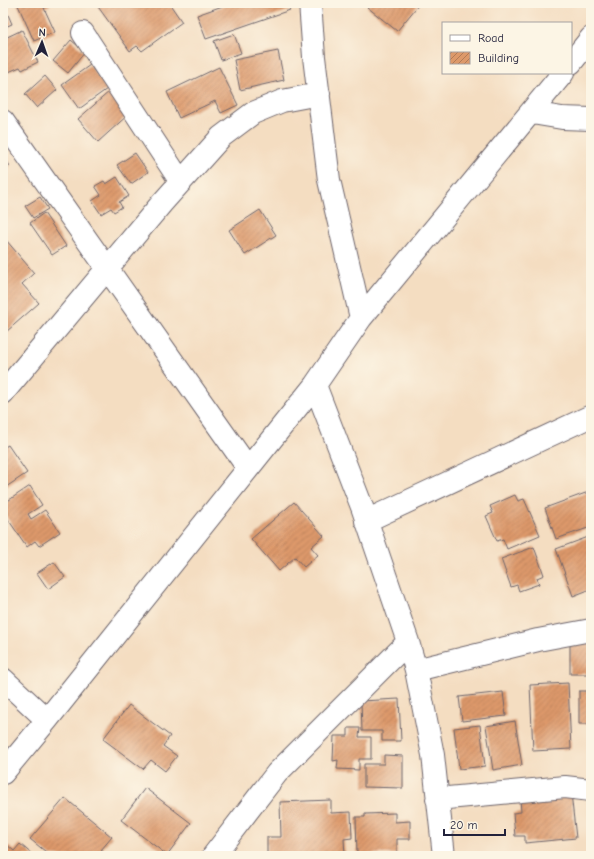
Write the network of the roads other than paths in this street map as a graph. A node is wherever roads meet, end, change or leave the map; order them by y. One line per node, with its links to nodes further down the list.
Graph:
1 (310, 3): 6 (street)
2 (82, 32): 10 (street)
3 (591, 38): 4 (street)
4 (572, 62)
5 (562, 74): 7 (street)
6 (319, 94): 10 (street); 12 (street)
7 (532, 113): 8 (street); 12 (street)
8 (591, 119)
9 (3, 121): 11 (street)
10 (181, 182): 11 (street)
11 (108, 267): 14 (street); 16 (street)
12 (361, 318): 13 (street)
13 (315, 385): 16 (street); 17 (street)
14 (3, 392)
15 (591, 416): 17 (street)
16 (248, 468): 22 (street)
17 (366, 521): 19 (street)
18 (591, 630): 20 (street)
19 (408, 642): 20 (street); 26 (street)
20 (416, 670): 25 (street)
21 (3, 679): 22 (street)
22 (47, 720): 23 (street)
23 (3, 773)
24 (591, 790): 25 (street)
25 (437, 799): 27 (street)
26 (213, 856)
27 (444, 856)

